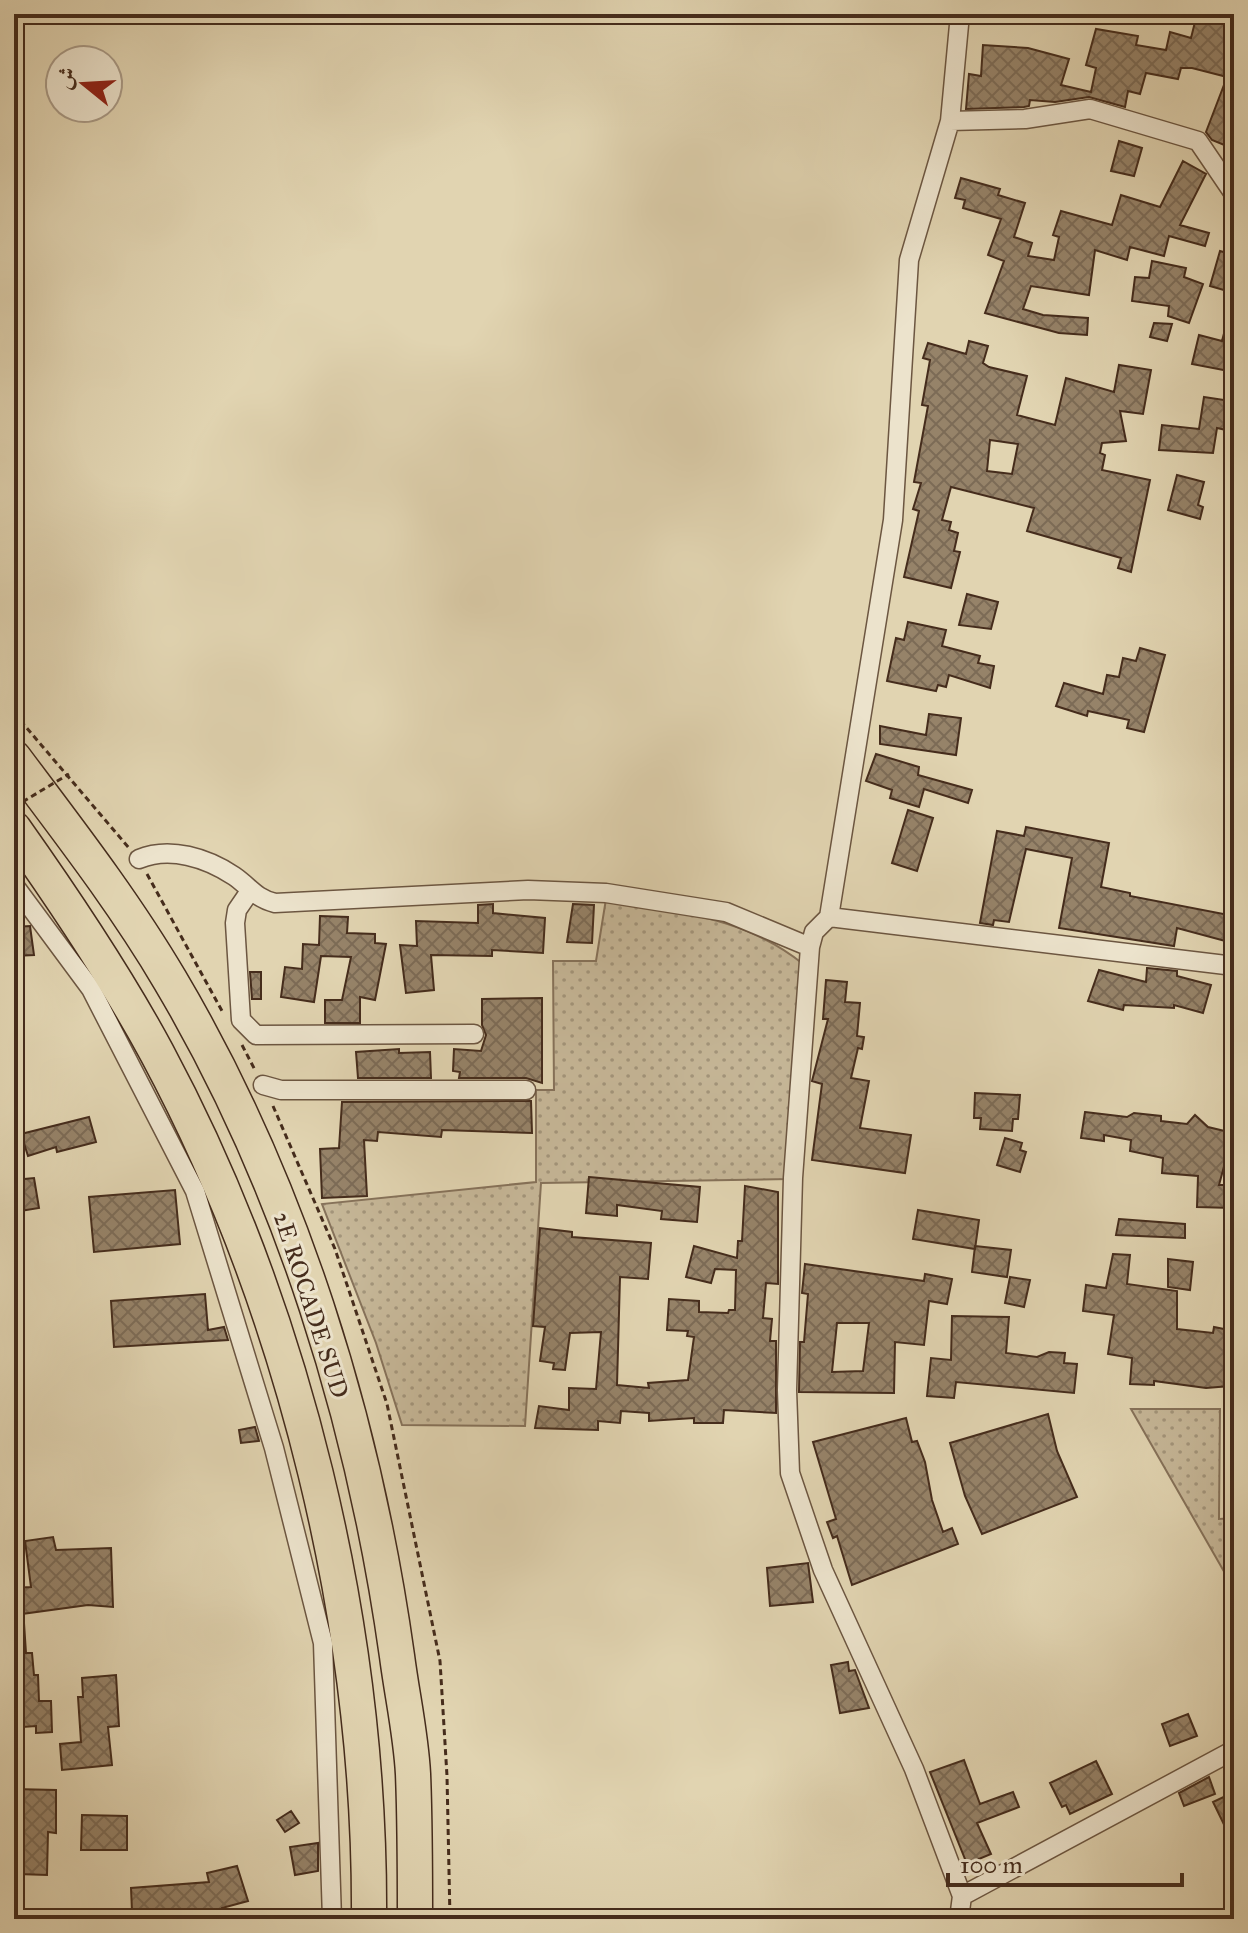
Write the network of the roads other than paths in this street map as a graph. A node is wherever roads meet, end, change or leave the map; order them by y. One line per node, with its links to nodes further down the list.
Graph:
1 (960, 14): 2 (street)
2 (950, 121): 3 (street); 9 (street)
3 (1234, 194)
4 (14, 758): 19 (highway, 2E ROCADE SUD)
5 (14, 829): 18 (highway, 2E ROCADE SUD)
6 (139, 859): 8 (street)
7 (14, 885): 17 (street)
8 (250, 891): 10 (street); 12 (street)
9 (829, 917): 10 (street); 11 (street)
10 (810, 947): 16 (street)
11 (1234, 966)
12 (474, 1034)
13 (263, 1085): 14 (street)
14 (526, 1090)
15 (1234, 1750): 16 (street)
16 (962, 1896): 20 (street)
17 (332, 1919)
18 (369, 1919)
19 (415, 1919)
20 (959, 1919)

